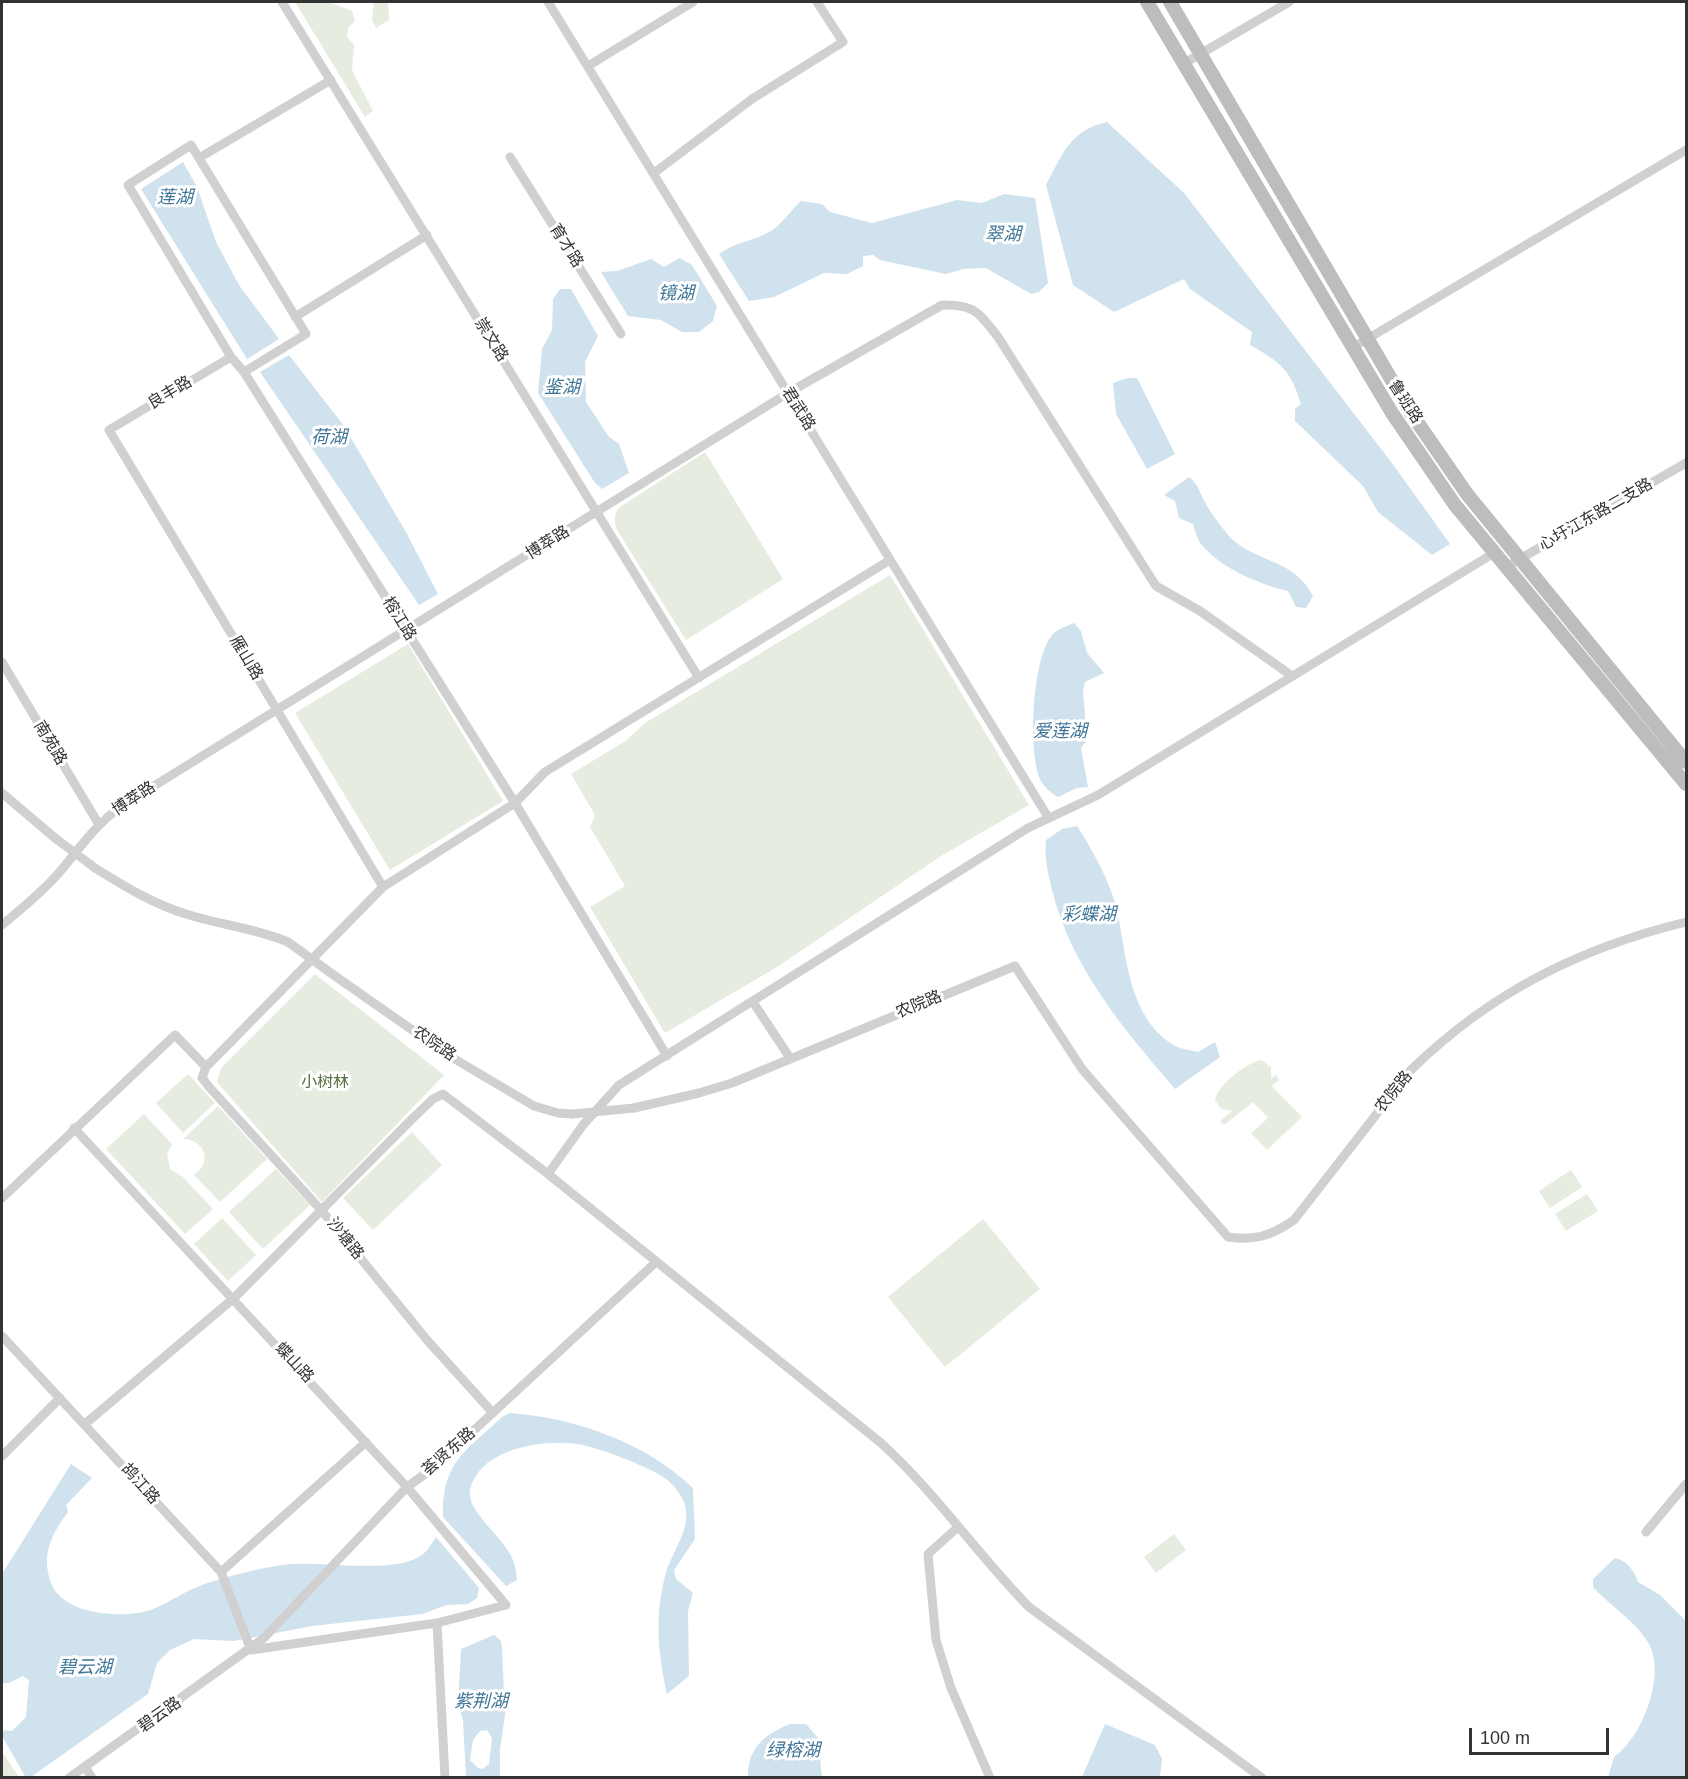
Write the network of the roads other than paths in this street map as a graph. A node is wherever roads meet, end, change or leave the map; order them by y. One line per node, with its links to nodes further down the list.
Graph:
1 (282, 2): 11 (street, 崇文路)
2 (548, 2): 10 (street, 君武路)
3 (693, 2): 10 (street)
4 (817, 2): 15 (street)
5 (1147, 2): 9 (main road, 鲁班路)
6 (1170, 2): 8 (main road, 鲁班路)
7 (1290, 2): 8 (street)
8 (1200, 53): 9 (street); 19 (main road, 鲁班路)
9 (1183, 64): 20 (main road, 鲁班路)
10 (588, 66): 15 (street, 君武路)
11 (331, 80): 13 (street); 16 (street, 崇文路)
12 (1686, 150): 19 (street)
13 (199, 158): 17 (street); 21 (street, 榕江路)
14 (510, 158): 18 (street, 育才路)
15 (654, 173): 23 (street, 君武路)
16 (427, 236): 17 (street); 26 (street, 崇文路)
17 (295, 317): 22 (street)
18 (621, 334)
19 (1368, 339): 20 (street); 28 (main road, 鲁班路)
20 (1352, 348): 27 (main road, 鲁班路)
21 (231, 357): 22 (street, 榕江路); 24 (street, 良丰路)
22 (244, 372): 31 (street, 榕江路)
23 (788, 393): 26 (street, 博萃路); 29 (street, 君武路); 33 (street, 博萃路)
24 (109, 430): 35 (street, 雁山路)
25 (1686, 463): 28 (street, 心圩江东路二支路)
26 (597, 512): 31 (street, 博萃路); 34 (street, 崇文路)
27 (1494, 553): 30 (main road, 鲁班路); 33 (street)
28 (1520, 559): 30 (street, 心圩江东路二支路); 36 (main road, 鲁班路)
29 (890, 560): 34 (street); 40 (street, 君武路)
30 (1506, 567): 37 (main road, 鲁班路)
31 (407, 631): 35 (street, 博萃路); 39 (street, 榕江路)
32 (2, 662): 41 (street, 南苑路)
33 (1292, 676): 40 (street)
34 (699, 678): 39 (street)
35 (277, 710): 41 (street, 博萃路); 42 (street, 雁山路)
36 (1686, 762)
37 (1686, 784)
38 (2, 793): 47 (street, 农院路, bridge)
39 (515, 802): 42 (street); 46 (street, 榕江路)
40 (1048, 817): 45 (street)
41 (98, 823): 44 (street, 博萃路)
42 (383, 887): 48 (street)
43 (1686, 922): 47 (street, 农院路)
44 (2, 925)
45 (753, 1002): 46 (street); 47 (street)
46 (668, 1056): 50 (street)
47 (790, 1058)
48 (206, 1066): 49 (street); 52 (street, 沙塘路)
49 (74, 1128): 51 (street); 54 (street, 蝶山路)
50 (548, 1174): 52 (street); 53 (street)
51 (2, 1198)
52 (322, 1211): 54 (street); 57 (street, 沙塘路)
53 (655, 1263): 57 (street, 荟贤东路); 63 (street)
54 (234, 1298): 58 (street); 59 (street, 蝶山路)
55 (2, 1336): 56 (street, 鸪江路)
56 (60, 1398): 58 (street, 鸪江路); 60 (street)
57 (493, 1413): 62 (street, 荟贤东路)
58 (85, 1424): 65 (street, 鸪江路)
59 (366, 1442): 62 (street, 蝶山路); 65 (street)
60 (2, 1456)
61 (1686, 1485): 64 (street)
62 (407, 1487): 66 (street, 蝶山路); 67 (street, 荟贤东路)
63 (958, 1527): 72 (street); 73 (street)
64 (1646, 1532)
65 (223, 1575): 67 (street, 鸪江路)
66 (437, 1623): 67 (street); 71 (street)
67 (249, 1645): 68 (street, 碧云路)
68 (85, 1767): 69 (street, 碧云路); 70 (street)
69 (69, 1778)
70 (92, 1778)
71 (446, 1778)
72 (990, 1778)
73 (1262, 1778)

